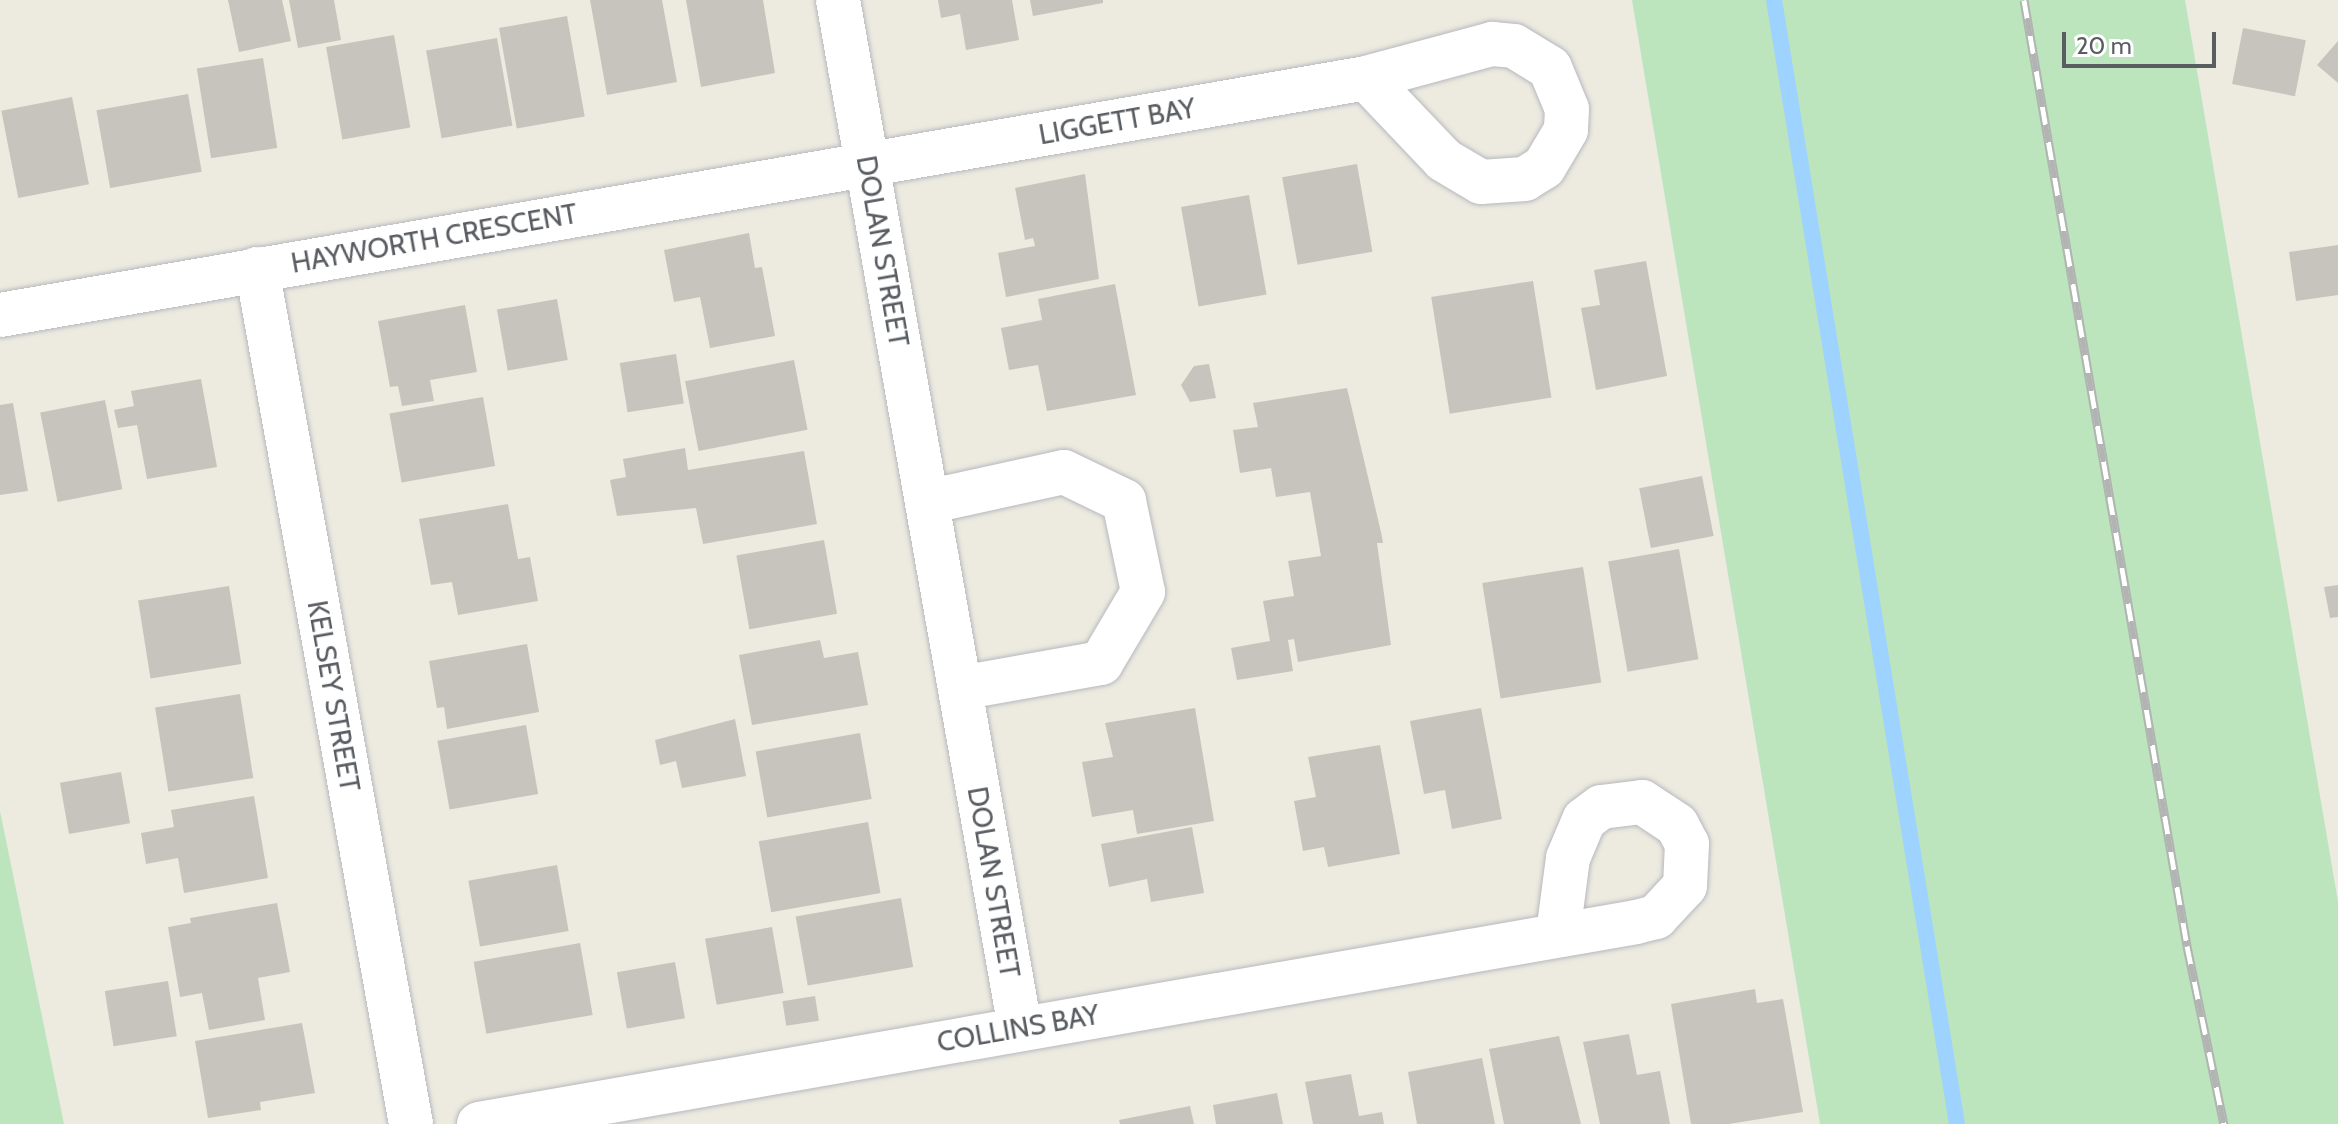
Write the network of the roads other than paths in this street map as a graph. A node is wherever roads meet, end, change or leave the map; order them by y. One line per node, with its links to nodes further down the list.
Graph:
1 (838, 0): 3 (street, DOLAN STREET)
2 (1366, 78): 3 (street, LIGGETT BAY)
3 (868, 164): 4 (street, HAYWORTH CRESCENT); 6 (street, DOLAN STREET)
4 (257, 269): 5 (street, HAYWORTH CRESCENT); 10 (street, KELSEY STREET)
5 (0, 315)
6 (927, 502): 7 (street, DOLAN STREET); 7 (street)
7 (960, 688): 9 (street, DOLAN STREET)
8 (1558, 934): 9 (street, COLLINS BAY)
9 (1020, 1028): 11 (street, COLLINS BAY)
10 (411, 1124)
11 (479, 1124)

